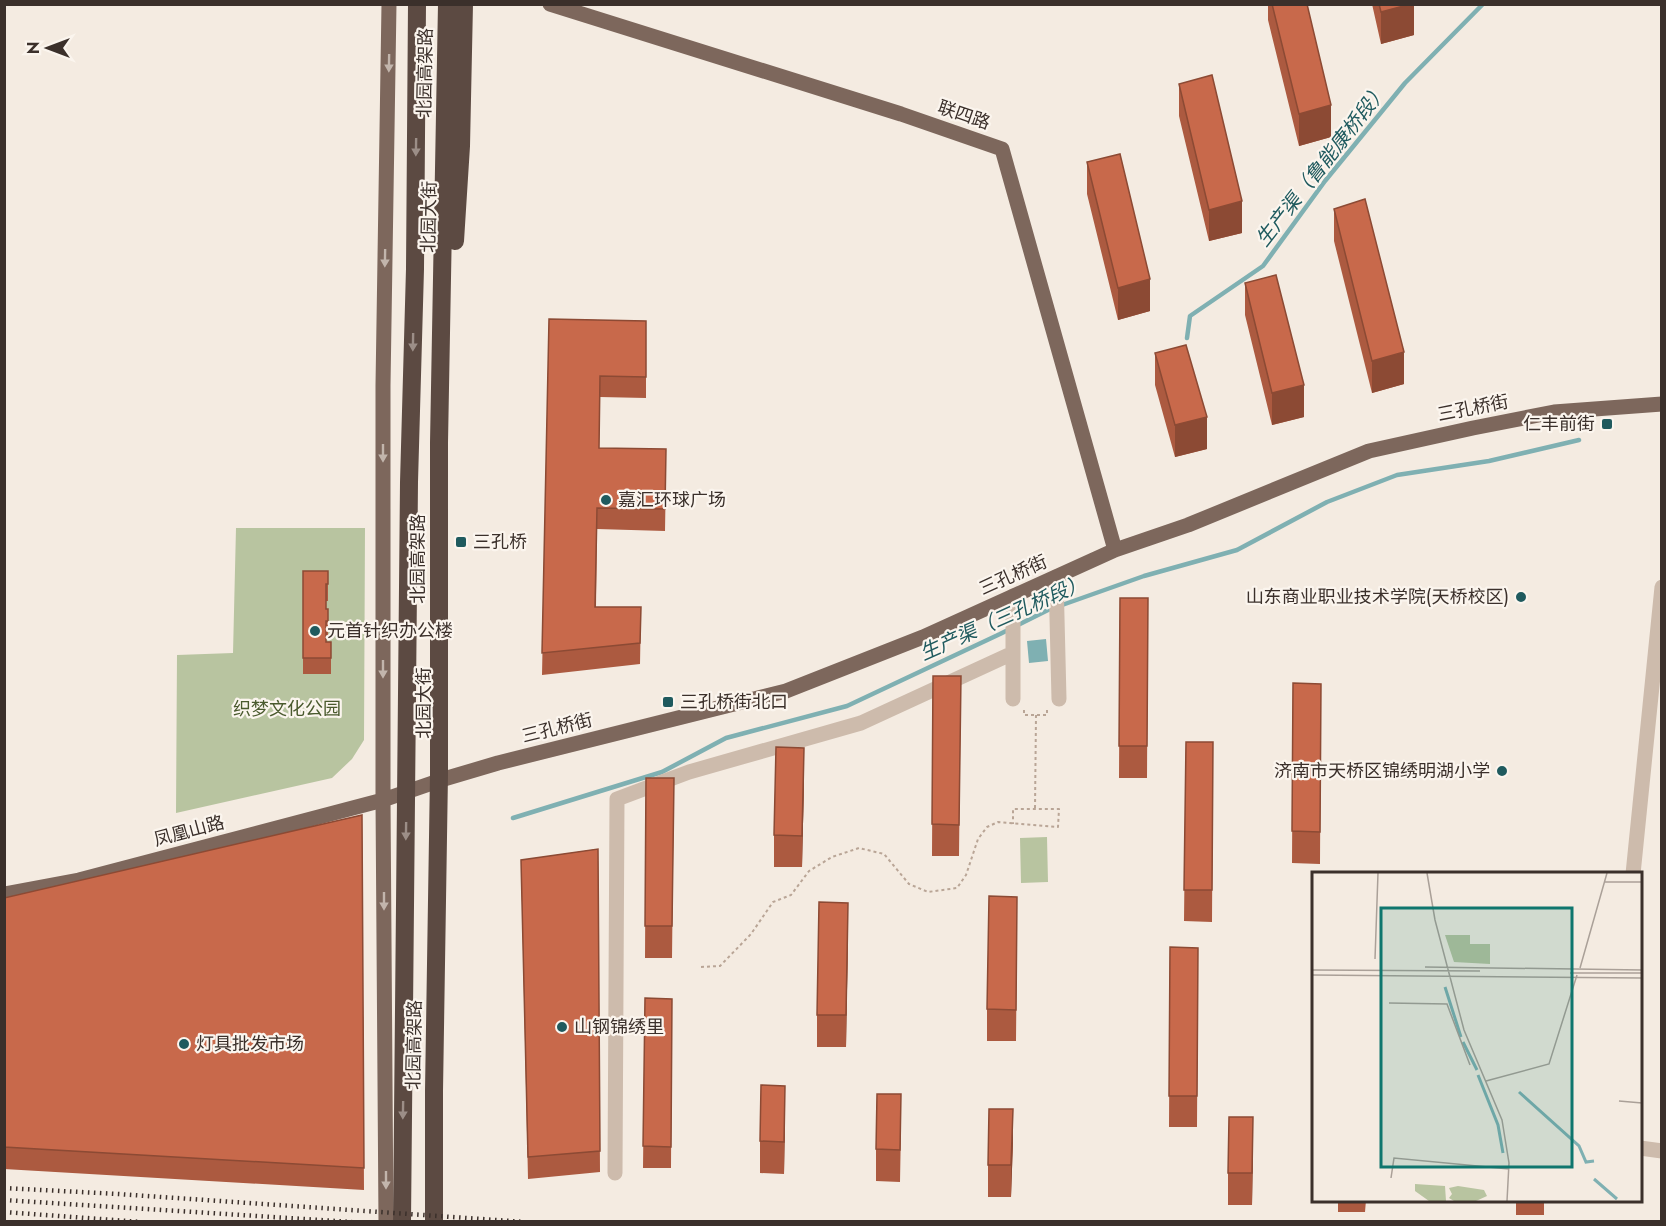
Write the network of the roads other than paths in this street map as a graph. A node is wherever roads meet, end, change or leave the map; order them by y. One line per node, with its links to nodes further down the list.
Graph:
1 (389, 4): 16 (main road, one-way to 16)
2 (417, 4): 22 (highway, 北园高架路, one-way to 22)
3 (449, 4): 7 (highway, 北园高架路); 15 (main road, 北园大街)
4 (464, 4): 7 (highway)
5 (550, 4): 8 (main road, 联四路)
6 (1662, 404): 8 (main road, 三孔桥街)
7 (439, 443): 24 (highway, 北园高架路)
8 (1115, 550): 9 (main road, 三孔桥街)
9 (1056, 577): 11 (main road, 三孔桥街); 14 (street)
10 (1662, 587): 17 (street)
11 (1013, 596): 12 (street); 15 (main road, 三孔桥街)
12 (1013, 646): 13 (street); 21 (street)
13 (1013, 699)
14 (1059, 699)
15 (444, 779): 16 (main road, 三孔桥街); 25 (main road, 北园大街)
16 (383, 800): 18 (main road, 凤凰山路); 23 (main road, one-way to 23)
17 (1634, 872)
18 (4, 894)
19 (1642, 1148): 20 (street)
20 (1662, 1151)
21 (615, 1173)
22 (402, 1213)
23 (386, 1221)
24 (434, 1221)
25 (439, 1221)

